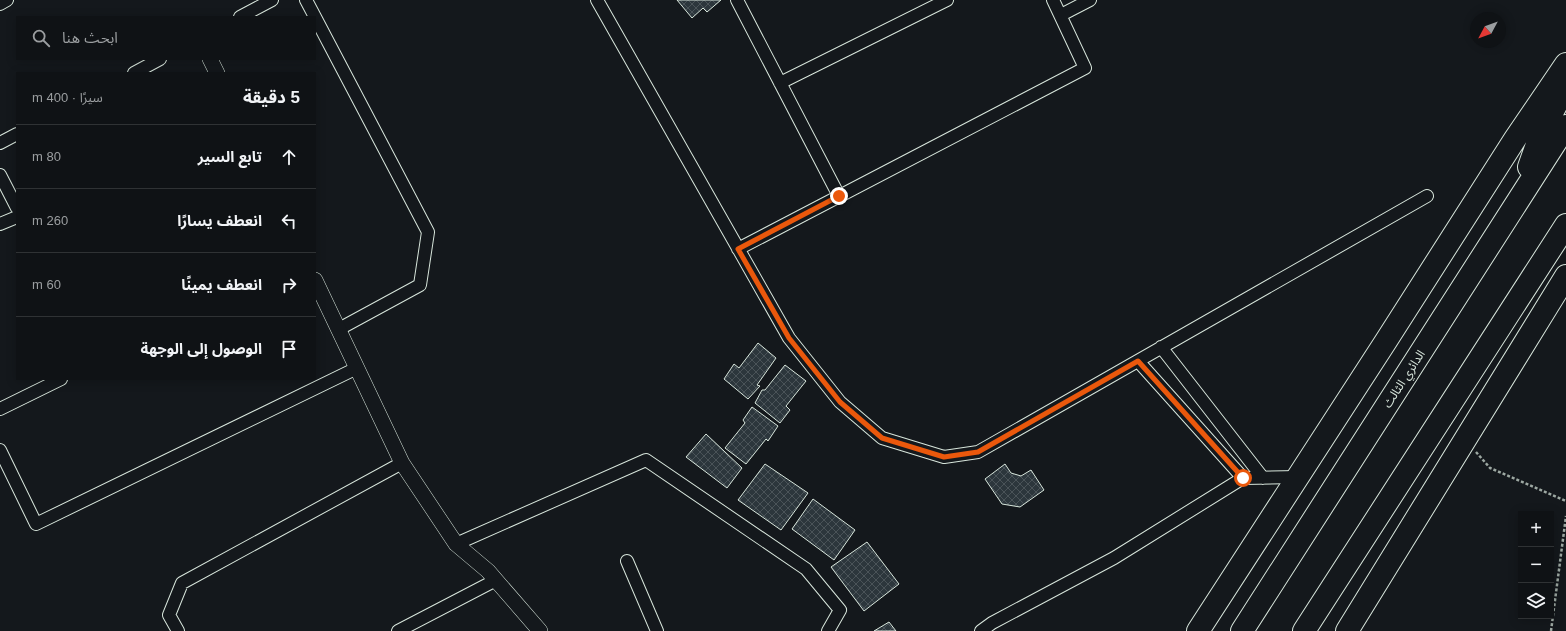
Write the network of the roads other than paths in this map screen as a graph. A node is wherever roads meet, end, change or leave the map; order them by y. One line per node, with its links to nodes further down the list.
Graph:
1 (7, 0): 9 (street)
2 (272, 0): 11 (street)
3 (306, 0): 12 (street)
4 (597, 0): 32 (street)
5 (737, 0): 19 (street)
6 (947, 0): 19 (street)
7 (1053, 0): 10 (street)
8 (1090, 0): 10 (street)
9 (0, 4)
10 (1061, 15): 25 (street)
11 (242, 16)
12 (314, 16)
13 (316, 19): 35 (street)
14 (158, 60): 17 (street)
15 (210, 60): 18 (street)
16 (1566, 64): 43 (highway)
17 (136, 72)
18 (216, 72)
19 (780, 83): 25 (street)
20 (1566, 86): 27 (highway)
21 (1566, 126): 27 (highway, الدائري الثالث)
22 (16, 135): 23 (street)
23 (0, 143)
24 (0, 175): 28 (street)
25 (839, 196): 32 (street)
26 (1427, 196): 36 (street)
27 (1517, 202): 57 (highway, الدائري الثالث)
28 (16, 206)
29 (16, 217): 30 (street)
30 (0, 224)
31 (1566, 225): 58 (highway)
32 (738, 249): 37 (street)
33 (1566, 276): 49 (highway)
34 (316, 282): 35 (street)
35 (338, 329): 38 (street)
36 (1161, 347): 37 (street); 45 (street)
37 (1138, 361): 44 (street)
38 (357, 368): 41 (street); 42 (street)
39 (59, 380): 40 (street)
40 (0, 409)
41 (0, 450)
42 (402, 463): 46 (street); 50 (street)
43 (1298, 477): 45 (street); 56 (highway)
44 (1243, 478): 45 (street); 55 (street)
45 (1263, 478)
46 (456, 544): 48 (street); 54 (street)
47 (627, 561): 53 (street)
48 (496, 580): 51 (street); 52 (street)
49 (1347, 630)
50 (178, 631)
51 (398, 631)
52 (540, 631)
53 (657, 631)
54 (828, 631)
55 (981, 631)
56 (1198, 631)
57 (1242, 631)
58 (1304, 631)

